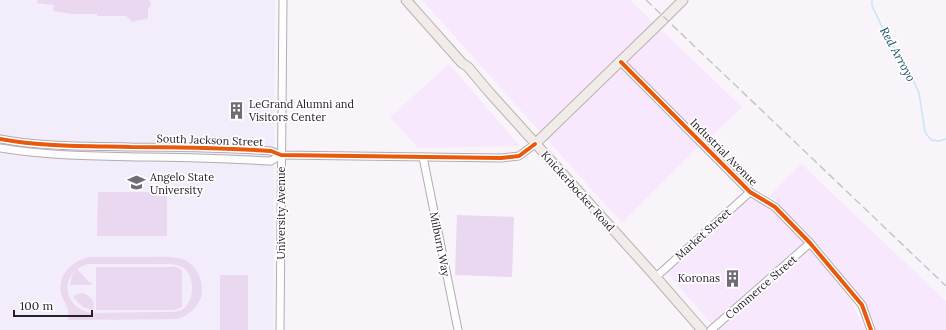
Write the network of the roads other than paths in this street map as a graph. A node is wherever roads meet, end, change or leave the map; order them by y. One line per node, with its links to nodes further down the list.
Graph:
1 (283, 0): 8 (street, University Avenue)
2 (406, 0): 6 (main road, Knickerbocker Road)
3 (683, 0): 4 (main road, South Jackson Street)
4 (621, 62): 6 (main road, South Jackson Street); 10 (street, Industrial Avenue)
5 (0, 139): 8 (street, South Jackson Street)
6 (535, 144): 9 (street, South Jackson Street); 12 (main road, Knickerbocker Road)
7 (0, 148): 8 (street, South Jackson Street)
8 (281, 155): 9 (street, South Jackson Street); 13 (street, University Avenue)
9 (423, 157): 14 (street, Milburn Way)
10 (750, 192): 11 (street, Industrial Avenue); 12 (street, Market Street)
11 (810, 243): 16 (street, Commerce Street); 17 (street, Industrial Avenue)
12 (656, 277): 15 (main road, Knickerbocker Road)
13 (280, 330)
14 (458, 330)
15 (702, 330)
16 (711, 330)
17 (871, 330)

